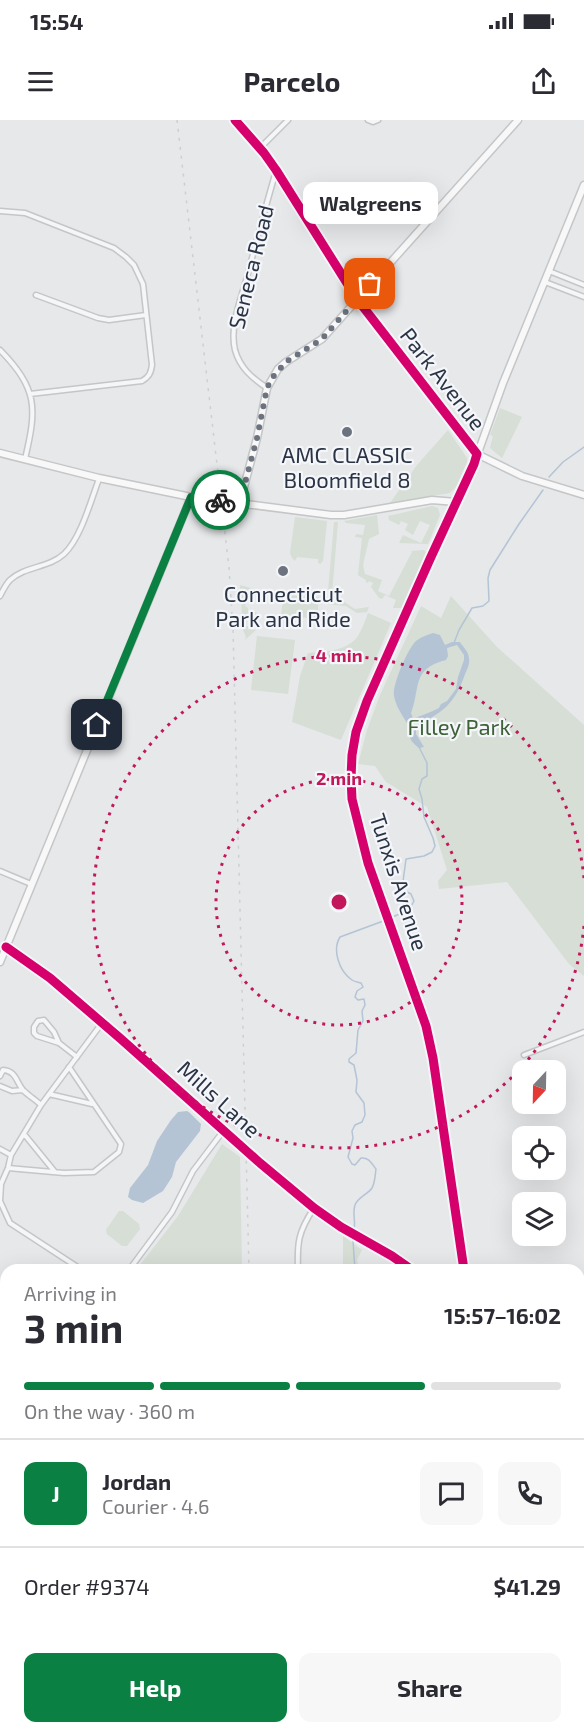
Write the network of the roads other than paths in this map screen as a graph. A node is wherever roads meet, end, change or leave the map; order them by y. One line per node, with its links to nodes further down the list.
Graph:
1 (235, 120): 6 (main road, Park Avenue)
2 (288, 120): 6 (street)
3 (368, 120): 4 (street)
4 (378, 120)
5 (518, 120): 15 (main road)
6 (260, 148): 7 (main road, Park Avenue)
7 (276, 170): 15 (main road, Park Avenue); 18 (street, Seneca Road)
8 (584, 185): 10 (main road, Tunxis Avenue)
9 (0, 211): 16 (street)
10 (549, 271): 11 (main road, Tunxis Avenue); 12 (street)
11 (545, 282): 14 (street); 21 (main road, Tunxis Avenue)
12 (584, 285)
13 (36, 295): 16 (street)
14 (584, 297)
15 (357, 299): 18 (main road); 21 (main road, Park Avenue)
16 (146, 315): 19 (street)
17 (0, 350): 19 (street)
18 (267, 388): 26 (main road)
19 (30, 394): 22 (street)
20 (0, 453): 22 (main road)
21 (477, 454): 24 (main road); 27 (main road, Tunxis Avenue)
22 (25, 459): 23 (main road)
23 (99, 478): 25 (main road); 28 (street)
24 (584, 495)
25 (191, 497): 26 (main road); 30 (main road)
26 (240, 502): 27 (main road)
27 (456, 502): 57 (main road, Tunxis Avenue)
28 (0, 596)
29 (0, 872): 30 (street)
30 (31, 884): 31 (main road)
31 (6, 947): 32 (main road); 33 (street, Mills Lane)
32 (0, 962)
33 (102, 1023): 37 (street); 45 (street, Mills Lane)
34 (584, 1032): 36 (street)
35 (59, 1043): 35 (street); 37 (street)
36 (524, 1055)
37 (77, 1057): 38 (street)
38 (69, 1067): 42 (street); 43 (street)
39 (0, 1076): 41 (street)
40 (0, 1086): 41 (street)
41 (22, 1090): 44 (street)
42 (49, 1094): 43 (street); 44 (street)
43 (93, 1104): 50 (street)
44 (41, 1105): 46 (street)
45 (224, 1130): 52 (street, Mills Lane); 54 (street)
46 (24, 1134): 48 (street); 50 (street)
47 (0, 1149): 48 (street)
48 (11, 1155): 49 (street)
49 (8, 1168): 50 (street); 51 (street)
50 (55, 1172)
51 (0, 1201): 53 (street)
52 (314, 1208): 55 (street); 56 (street, Mills Lane)
53 (73, 1264)
54 (133, 1264)
55 (298, 1264)
56 (403, 1264)
57 (463, 1264)

